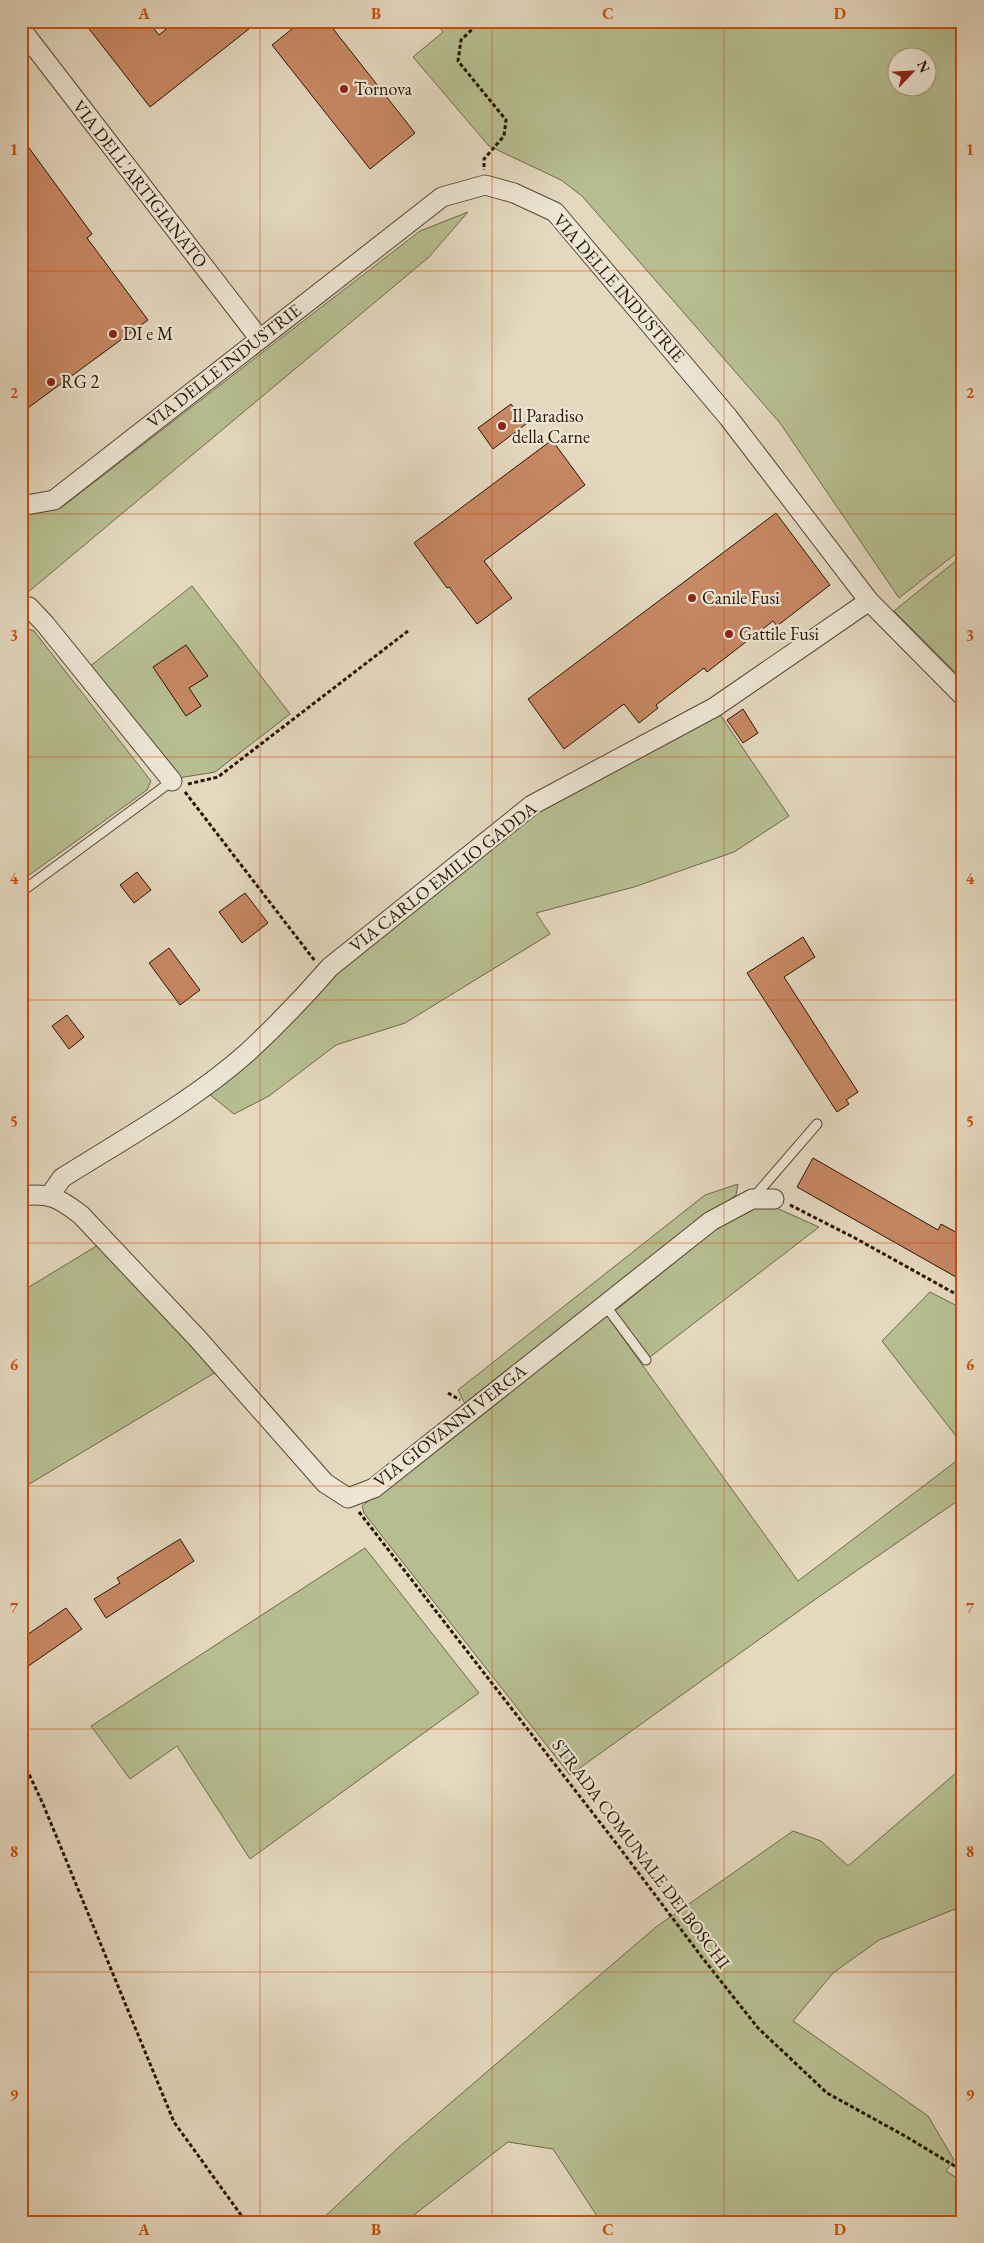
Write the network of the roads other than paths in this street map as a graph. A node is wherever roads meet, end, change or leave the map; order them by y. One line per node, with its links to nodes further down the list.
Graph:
1 (21, 30): 2 (street, VIA DELL'ARTIGIANATO)
2 (259, 338): 3 (street, VIA DELLE INDUSTRIE); 4 (street, VIA DELLE INDUSTRIE)
3 (21, 506)
4 (869, 601): 6 (street, VIA DELLE INDUSTRIE); 10 (street, VIA CARLO EMILIO GADDA)
5 (21, 606): 7 (street)
6 (963, 696)
7 (176, 784): 8 (lane)
8 (21, 892)
9 (817, 1124): 12 (lane)
10 (50, 1195): 11 (street); 14 (street, VIA GIOVANNI VERGA)
11 (21, 1196)
12 (752, 1199): 13 (street, VIA GIOVANNI VERGA); 14 (street, VIA GIOVANNI VERGA)
13 (774, 1199)
14 (605, 1305): 15 (lane)
15 (646, 1360)

